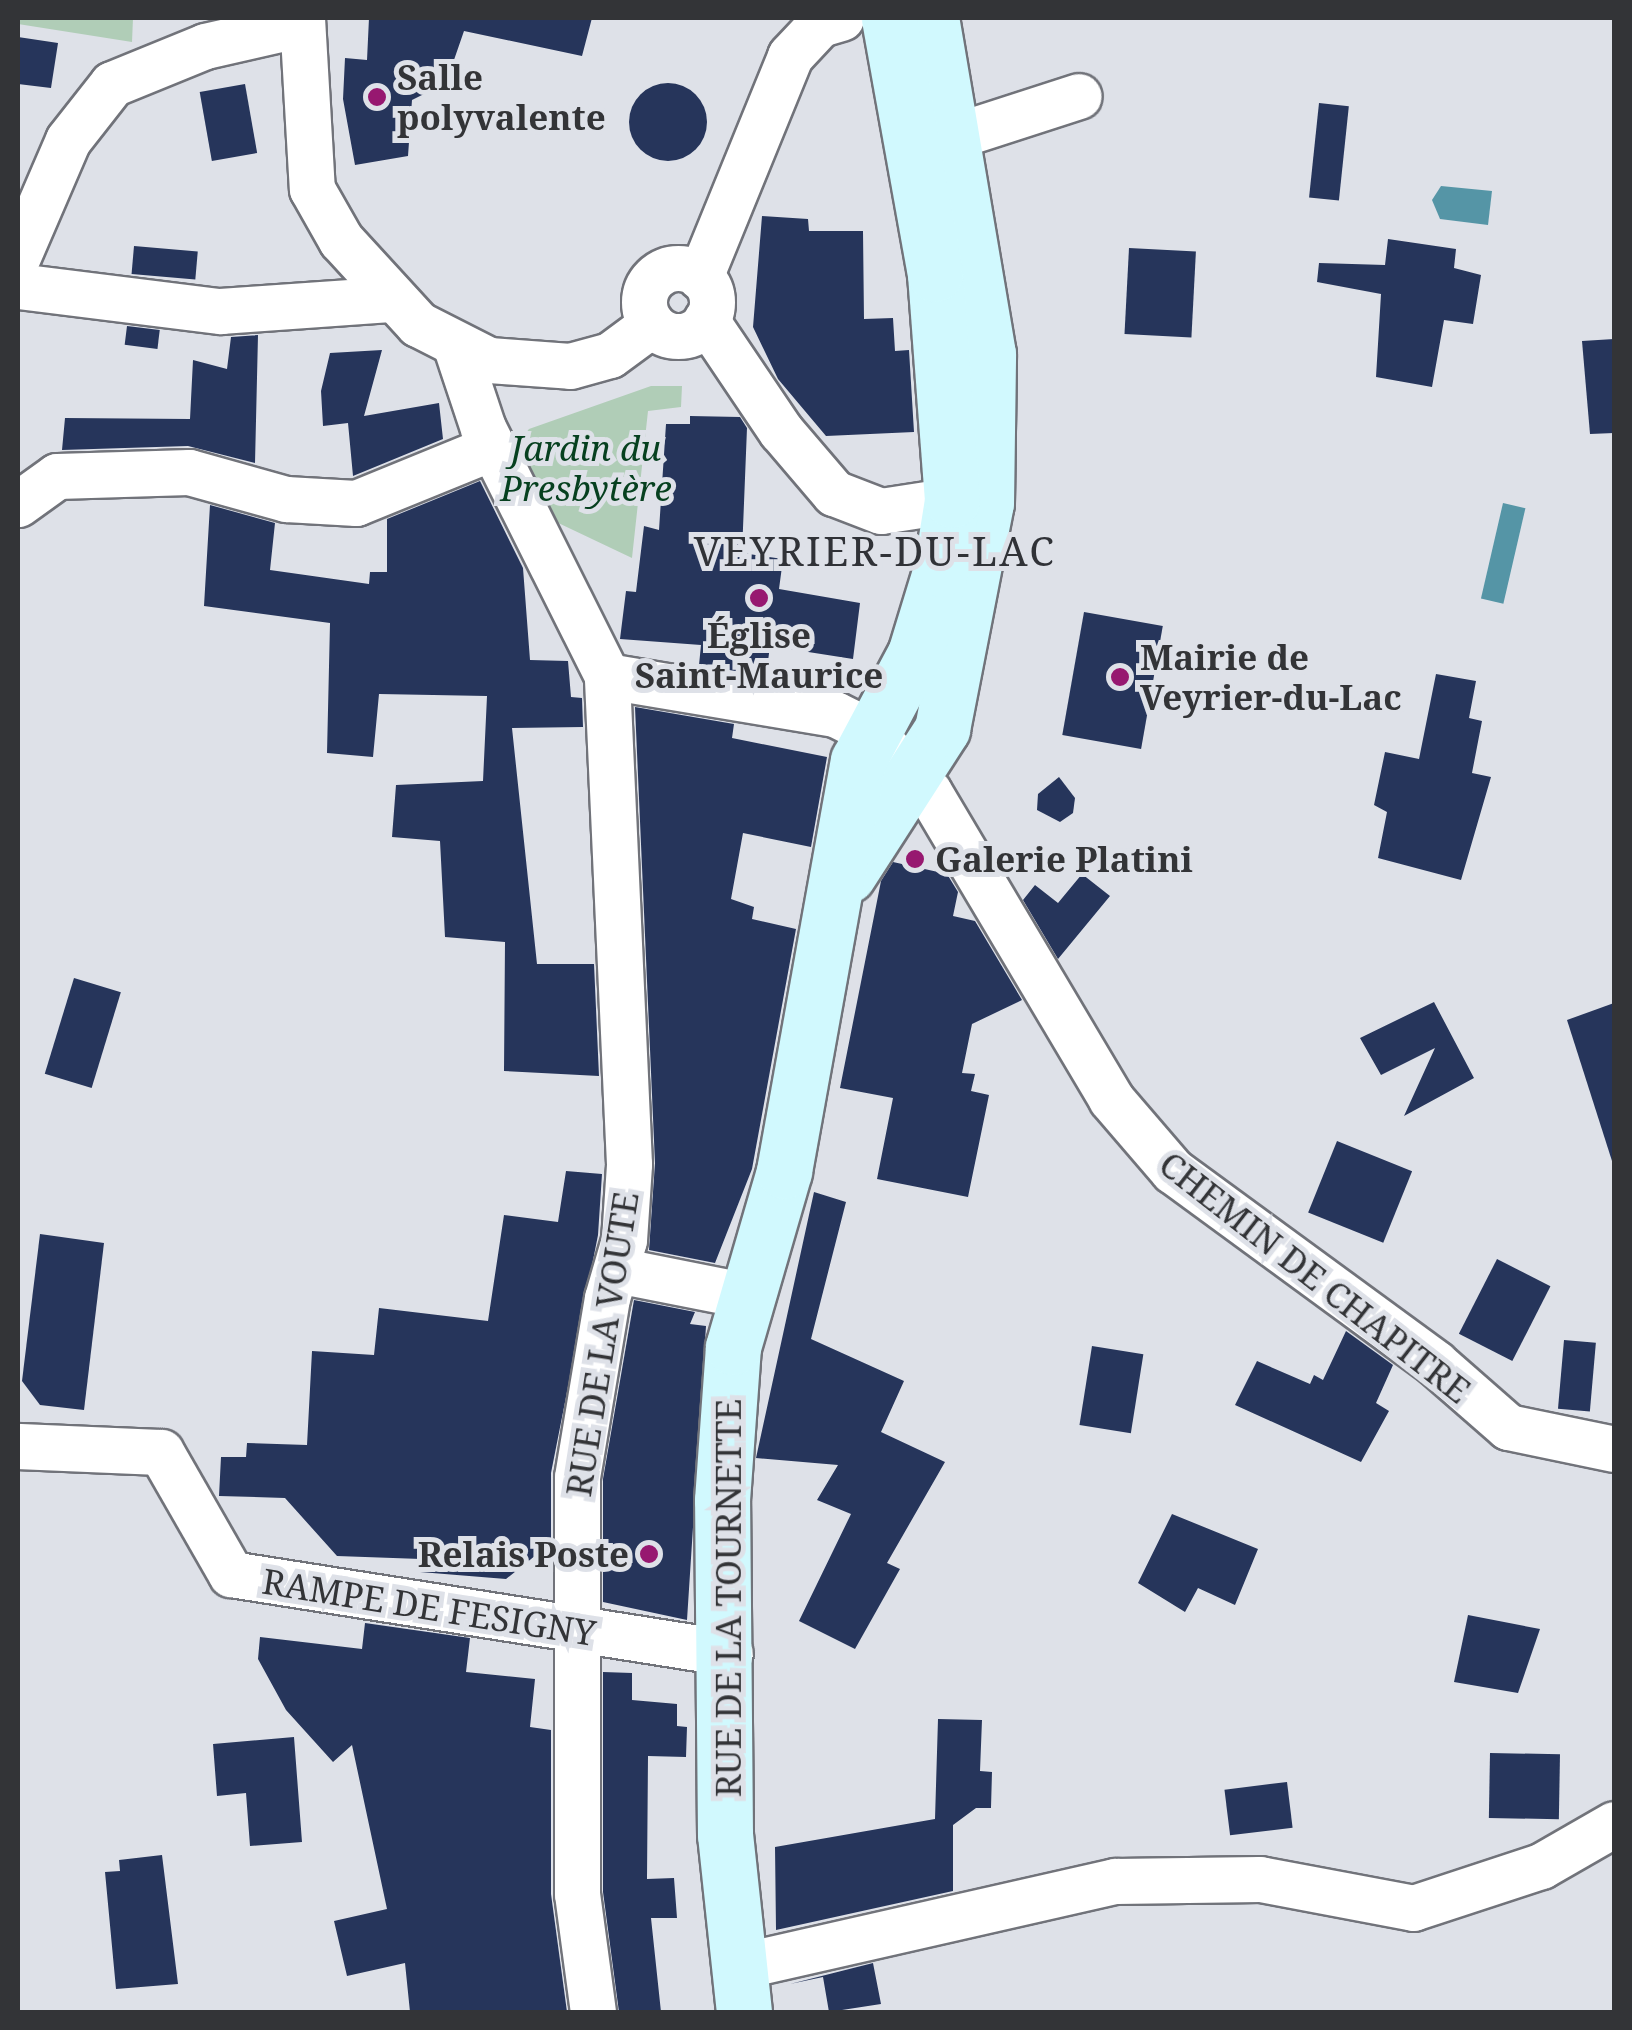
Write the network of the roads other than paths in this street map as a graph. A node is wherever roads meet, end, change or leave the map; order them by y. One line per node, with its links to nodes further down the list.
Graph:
1 (841, 18): 9 (street)
2 (889, 18): 14 (main road, RUE DE LA TOURNETTE)
3 (931, 18): 6 (main road, RUE DE LA TOURNETTE)
4 (302, 20): 7 (street); 10 (street)
5 (1078, 96): 6 (street)
6 (952, 138): 18 (main road, RUE DE LA TOURNETTE)
7 (18, 256)
8 (18, 286): 10 (street)
9 (703, 298): 11 (street); 11 (street); 14 (street)
10 (390, 299): 12 (street)
11 (652, 324): 12 (street)
12 (456, 347): 13 (street)
13 (493, 447): 15 (street); 16 (street)
14 (952, 500): 17 (main road, RUE DE LA TOURNETTE)
15 (18, 504)
16 (607, 676): 17 (street, CHEMIN DE CHAPITRE); 20 (street, RUE DE LA VOUTE)
17 (871, 732): 18 (street, CHEMIN DE CHAPITRE); 19 (main road, RUE DE LA TOURNETTE)
18 (916, 773): 19 (main road, RUE DE LA TOURNETTE); 23 (street, CHEMIN DE CHAPITRE)
19 (836, 894): 21 (main road, RUE DE LA TOURNETTE)
20 (616, 1270): 21 (street); 24 (street, RUE DE LA VOUTE)
21 (743, 1296): 25 (main road, RUE DE LA TOURNETTE)
22 (18, 1446): 24 (street, RAMPE DE FESIGNY)
23 (1614, 1448)
24 (575, 1632): 25 (street, RAMPE DE FESIGNY); 28 (street, RUE DE LA VOUTE)
25 (730, 1653): 27 (main road, RUE DE LA TOURNETTE)
26 (1614, 1824): 27 (street)
27 (740, 1990)
28 (594, 2012)

